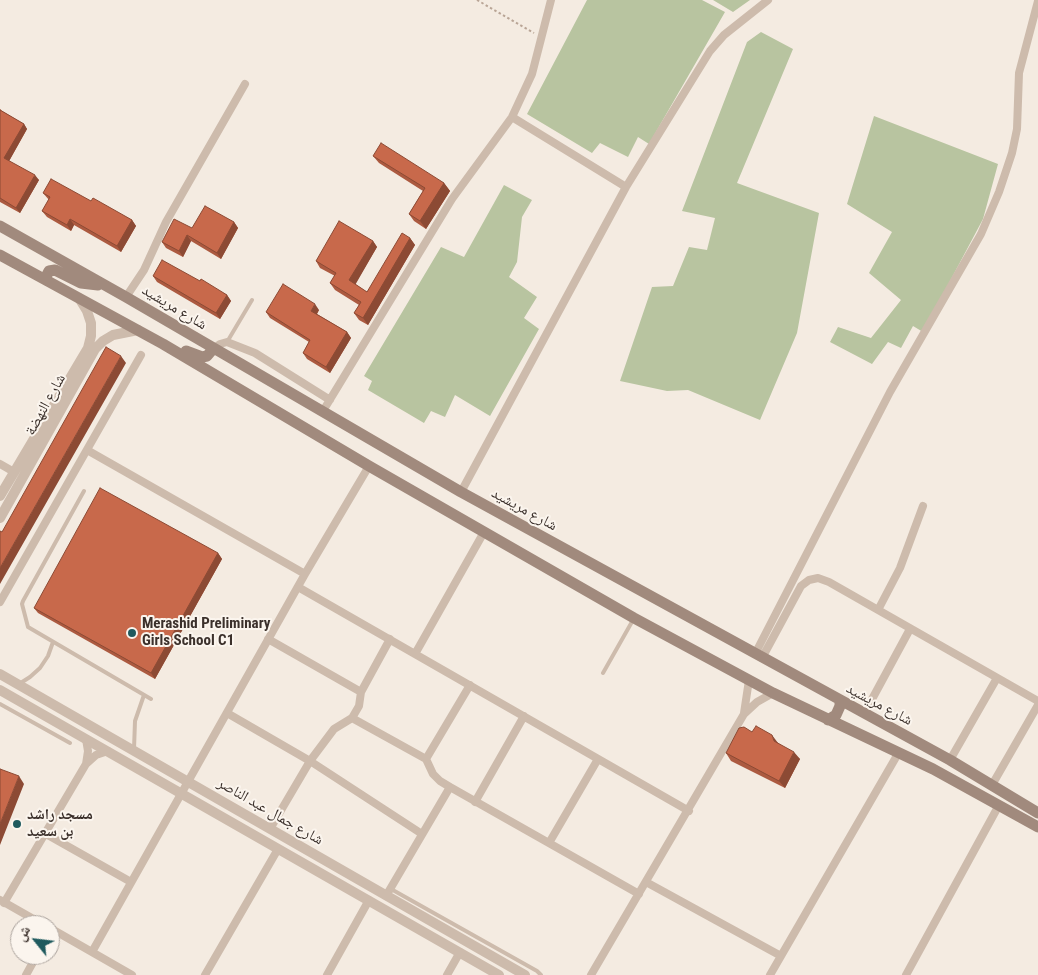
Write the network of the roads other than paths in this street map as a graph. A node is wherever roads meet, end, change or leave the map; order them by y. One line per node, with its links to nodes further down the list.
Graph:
1 (551, 0): 5 (street)
2 (768, 0): 6 (street)
3 (1038, 0): 41 (street)
4 (245, 84): 11 (street)
5 (512, 117): 6 (street); 19 (street)
6 (626, 186): 26 (street)
7 (0, 226): 10 (main road, شارع مريشيد)
8 (0, 255): 9 (main road)
9 (45, 279): 10 (main road); 12 (main road)
10 (103, 285): 11 (main road, شارع مريشيد)
11 (126, 297): 17 (main road, شارع مريشيد)
12 (79, 298): 14 (main road); 24 (street, شارع النهضة)
13 (252, 300): 15 (lane)
14 (138, 330): 16 (main road); 29 (street, شارع النهضة)
15 (227, 342): 17 (street); 19 (street)
16 (163, 344): 17 (main road); 23 (main road)
17 (213, 349): 20 (main road, شارع مريشيد)
18 (141, 355): 21 (street)
19 (330, 400): 20 (street)
20 (323, 412): 26 (main road, شارع مريشيد)
21 (87, 450): 31 (street); 33 (street)
22 (0, 464): 24 (street)
23 (369, 466): 30 (main road); 31 (street)
24 (14, 472): 27 (street, شارع النهضة)
25 (84, 491): 39 (lane)
26 (461, 492): 41 (main road, شارع مريشيد)
27 (0, 496)
28 (923, 506): 34 (street)
29 (0, 518)
30 (484, 532): 35 (main road); 40 (street)
31 (305, 574): 32 (street)
32 (298, 587): 37 (street); 38 (street)
33 (0, 602)
34 (878, 610): 36 (street); 41 (street)
35 (634, 618): 42 (lane); 45 (main road)
36 (910, 629): 44 (street); 59 (street)
37 (268, 639): 49 (street); 57 (street)
38 (390, 640): 40 (street); 49 (street)
39 (53, 642): 46 (lane); 51 (lane)
40 (415, 654): 47 (street)
41 (759, 656): 53 (main road, شارع مريشيد)
42 (604, 672)
43 (0, 674): 46 (street, شارع جمال عبد الناصر)
44 (996, 678): 54 (street); 70 (street)
45 (749, 680): 50 (main road); 58 (street)
46 (18, 684): 66 (street, شارع جمال عبد الناصر)
47 (470, 685): 60 (street); 68 (street)
48 (0, 690): 63 (street, شارع جمال عبد الناصر)
49 (361, 692): 61 (street)
50 (773, 693): 58 (street); 62 (main road)
51 (144, 695): 52 (lane); 66 (lane)
52 (151, 699)
53 (840, 701): 59 (main road, شارع مريشيد); 62 (main road)
54 (1038, 701)
55 (0, 704): 64 (lane)
56 (1038, 705): 74 (street)
57 (227, 712): 71 (street); 73 (street)
58 (744, 714): 79 (street)
59 (864, 714): 70 (main road, شارع مريشيد)
60 (524, 716): 69 (street); 77 (street)
61 (352, 718): 68 (street); 71 (street)
62 (828, 720): 67 (main road)
63 (86, 739): 65 (street, شارع جمال عبد الناصر); 72 (street)
64 (70, 743)
65 (108, 751): 72 (street); 76 (street, شارع جمال عبد الناصر)
66 (134, 751): 73 (street, شارع جمال عبد الناصر)
67 (899, 752): 78 (main road); 97 (street)
68 (426, 759): 75 (street)
69 (598, 759): 79 (street); 85 (street)
70 (950, 760): 74 (main road, شارع مريشيد)
71 (310, 762): 82 (street); 84 (street)
72 (86, 764): 83 (street)
73 (188, 782): 76 (street); 82 (street, شارع جمال عبد الناصر)
74 (992, 785): 80 (main road, شارع مريشيد)
75 (450, 787): 77 (street); 84 (street)
76 (181, 793): 86 (street, شارع جمال عبد الناصر); 87 (street)
77 (475, 802): 85 (street)
78 (999, 805): 81 (main road); 107 (street)
79 (689, 811): 88 (street)
80 (1038, 812)
81 (1038, 827)
82 (270, 829): 89 (street, شارع جمال عبد الناصر)
83 (46, 834): 87 (street); 92 (street)
84 (422, 834): 89 (street)
85 (548, 843): 90 (street)
86 (278, 849): 91 (street, شارع جمال عبد الناصر); 99 (street)
87 (130, 882): 95 (street)
88 (646, 882): 90 (street); 97 (street)
89 (388, 892): 103 (street, شارع جمال عبد الناصر); 104 (lane)
90 (639, 894): 105 (street)
91 (369, 900): 96 (street, شارع جمال عبد الناصر); 100 (street)
92 (2, 901): 93 (street)
93 (26, 915)
94 (60, 935): 95 (street)
95 (92, 952): 98 (street)
96 (460, 952): 101 (street); 102 (street, شارع جمال عبد الناصر)
97 (781, 956): 106 (street)
98 (132, 975)
99 (205, 975)
100 (327, 975)
101 (447, 975)
102 (499, 975)
103 (525, 975)
104 (541, 975)
105 (591, 975)
106 (770, 975)
107 (906, 975)

